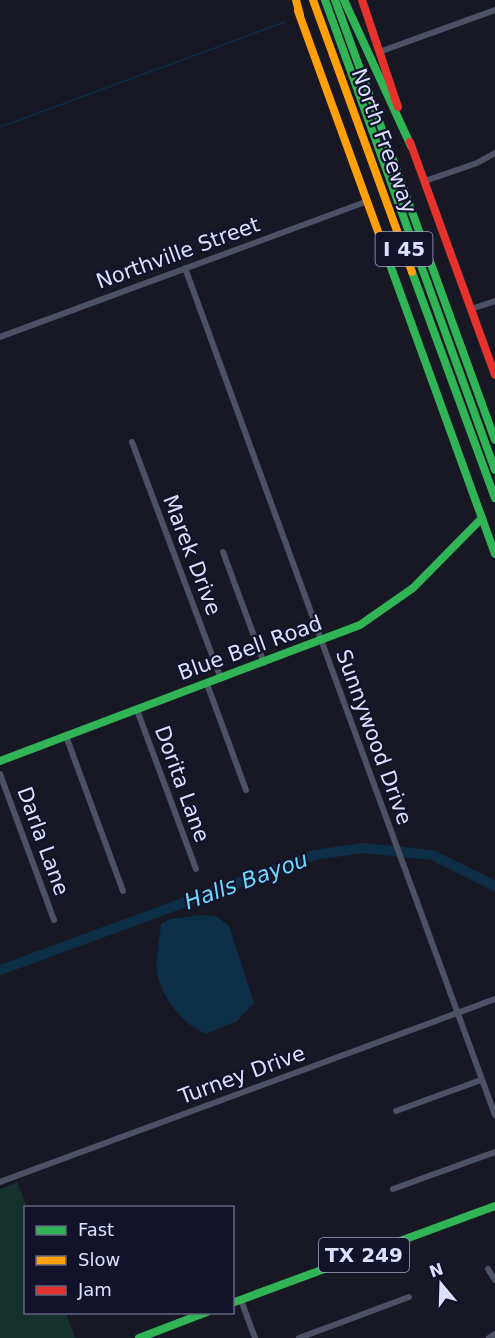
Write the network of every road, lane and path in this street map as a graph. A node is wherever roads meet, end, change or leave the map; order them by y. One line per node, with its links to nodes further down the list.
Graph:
1 (295, 0): 12 (main road)
2 (313, 0): 21 (main road, North Freeway / I 45)
3 (325, 0): 20 (main road, North Freeway / I 45)
4 (334, 0): 18 (main road, North Freeway / I 45)
5 (344, 0): 9 (main road)
6 (362, 0): 8 (main road)
7 (495, 10): 8 (street)
8 (379, 52): 9 (main road)
9 (411, 146): 11 (main road)
10 (495, 153): 11 (street)
11 (425, 181): 15 (main road)
12 (368, 201): 13 (street, Northville Street); 22 (main road)
13 (185, 268): 16 (street, Northville Street); 25 (street, Sunnywood Drive)
14 (495, 301): 15 (street)
15 (471, 309): 17 (main road)
16 (0, 337)
17 (495, 375)
18 (495, 441)
19 (132, 442): 27 (street, Marek Drive)
20 (495, 470)
21 (495, 498)
22 (482, 518): 24 (main road); 25 (main road, Blue Bell Road)
23 (223, 552): 26 (street)
24 (495, 554)
25 (322, 642): 26 (main road, Blue Bell Road); 38 (street, Sunnywood Drive)
26 (264, 663): 27 (main road, Blue Bell Road)
27 (221, 679): 28 (main road, Blue Bell Road)
28 (207, 684): 29 (main road, Blue Bell Road); 33 (street)
29 (137, 710): 30 (main road, Blue Bell Road); 34 (street, Dorita Lane)
30 (66, 736): 31 (main road, Blue Bell Road); 35 (street)
31 (0, 760)
32 (0, 774): 36 (street, Darla Lane)
33 (246, 790)
34 (196, 869)
35 (123, 891)
36 (54, 920)
37 (495, 999): 38 (street, Turney Drive)
38 (458, 1012): 39 (street, Sunnywood Drive); 43 (street, Turney Drive)
39 (481, 1080): 40 (street); 41 (street, Sunnywood Drive)
40 (396, 1112)
41 (495, 1115)
42 (495, 1152): 44 (street)
43 (0, 1182)
44 (393, 1189)
45 (495, 1206): 49 (main road, TX 249)
46 (488, 1269): 47 (street)
47 (495, 1280)
48 (409, 1297): 54 (street)
49 (237, 1302): 53 (street)
50 (202, 1314): 52 (main road)
51 (495, 1334): 55 (street)
52 (139, 1338)
53 (255, 1338)
54 (299, 1338)
55 (489, 1338)

